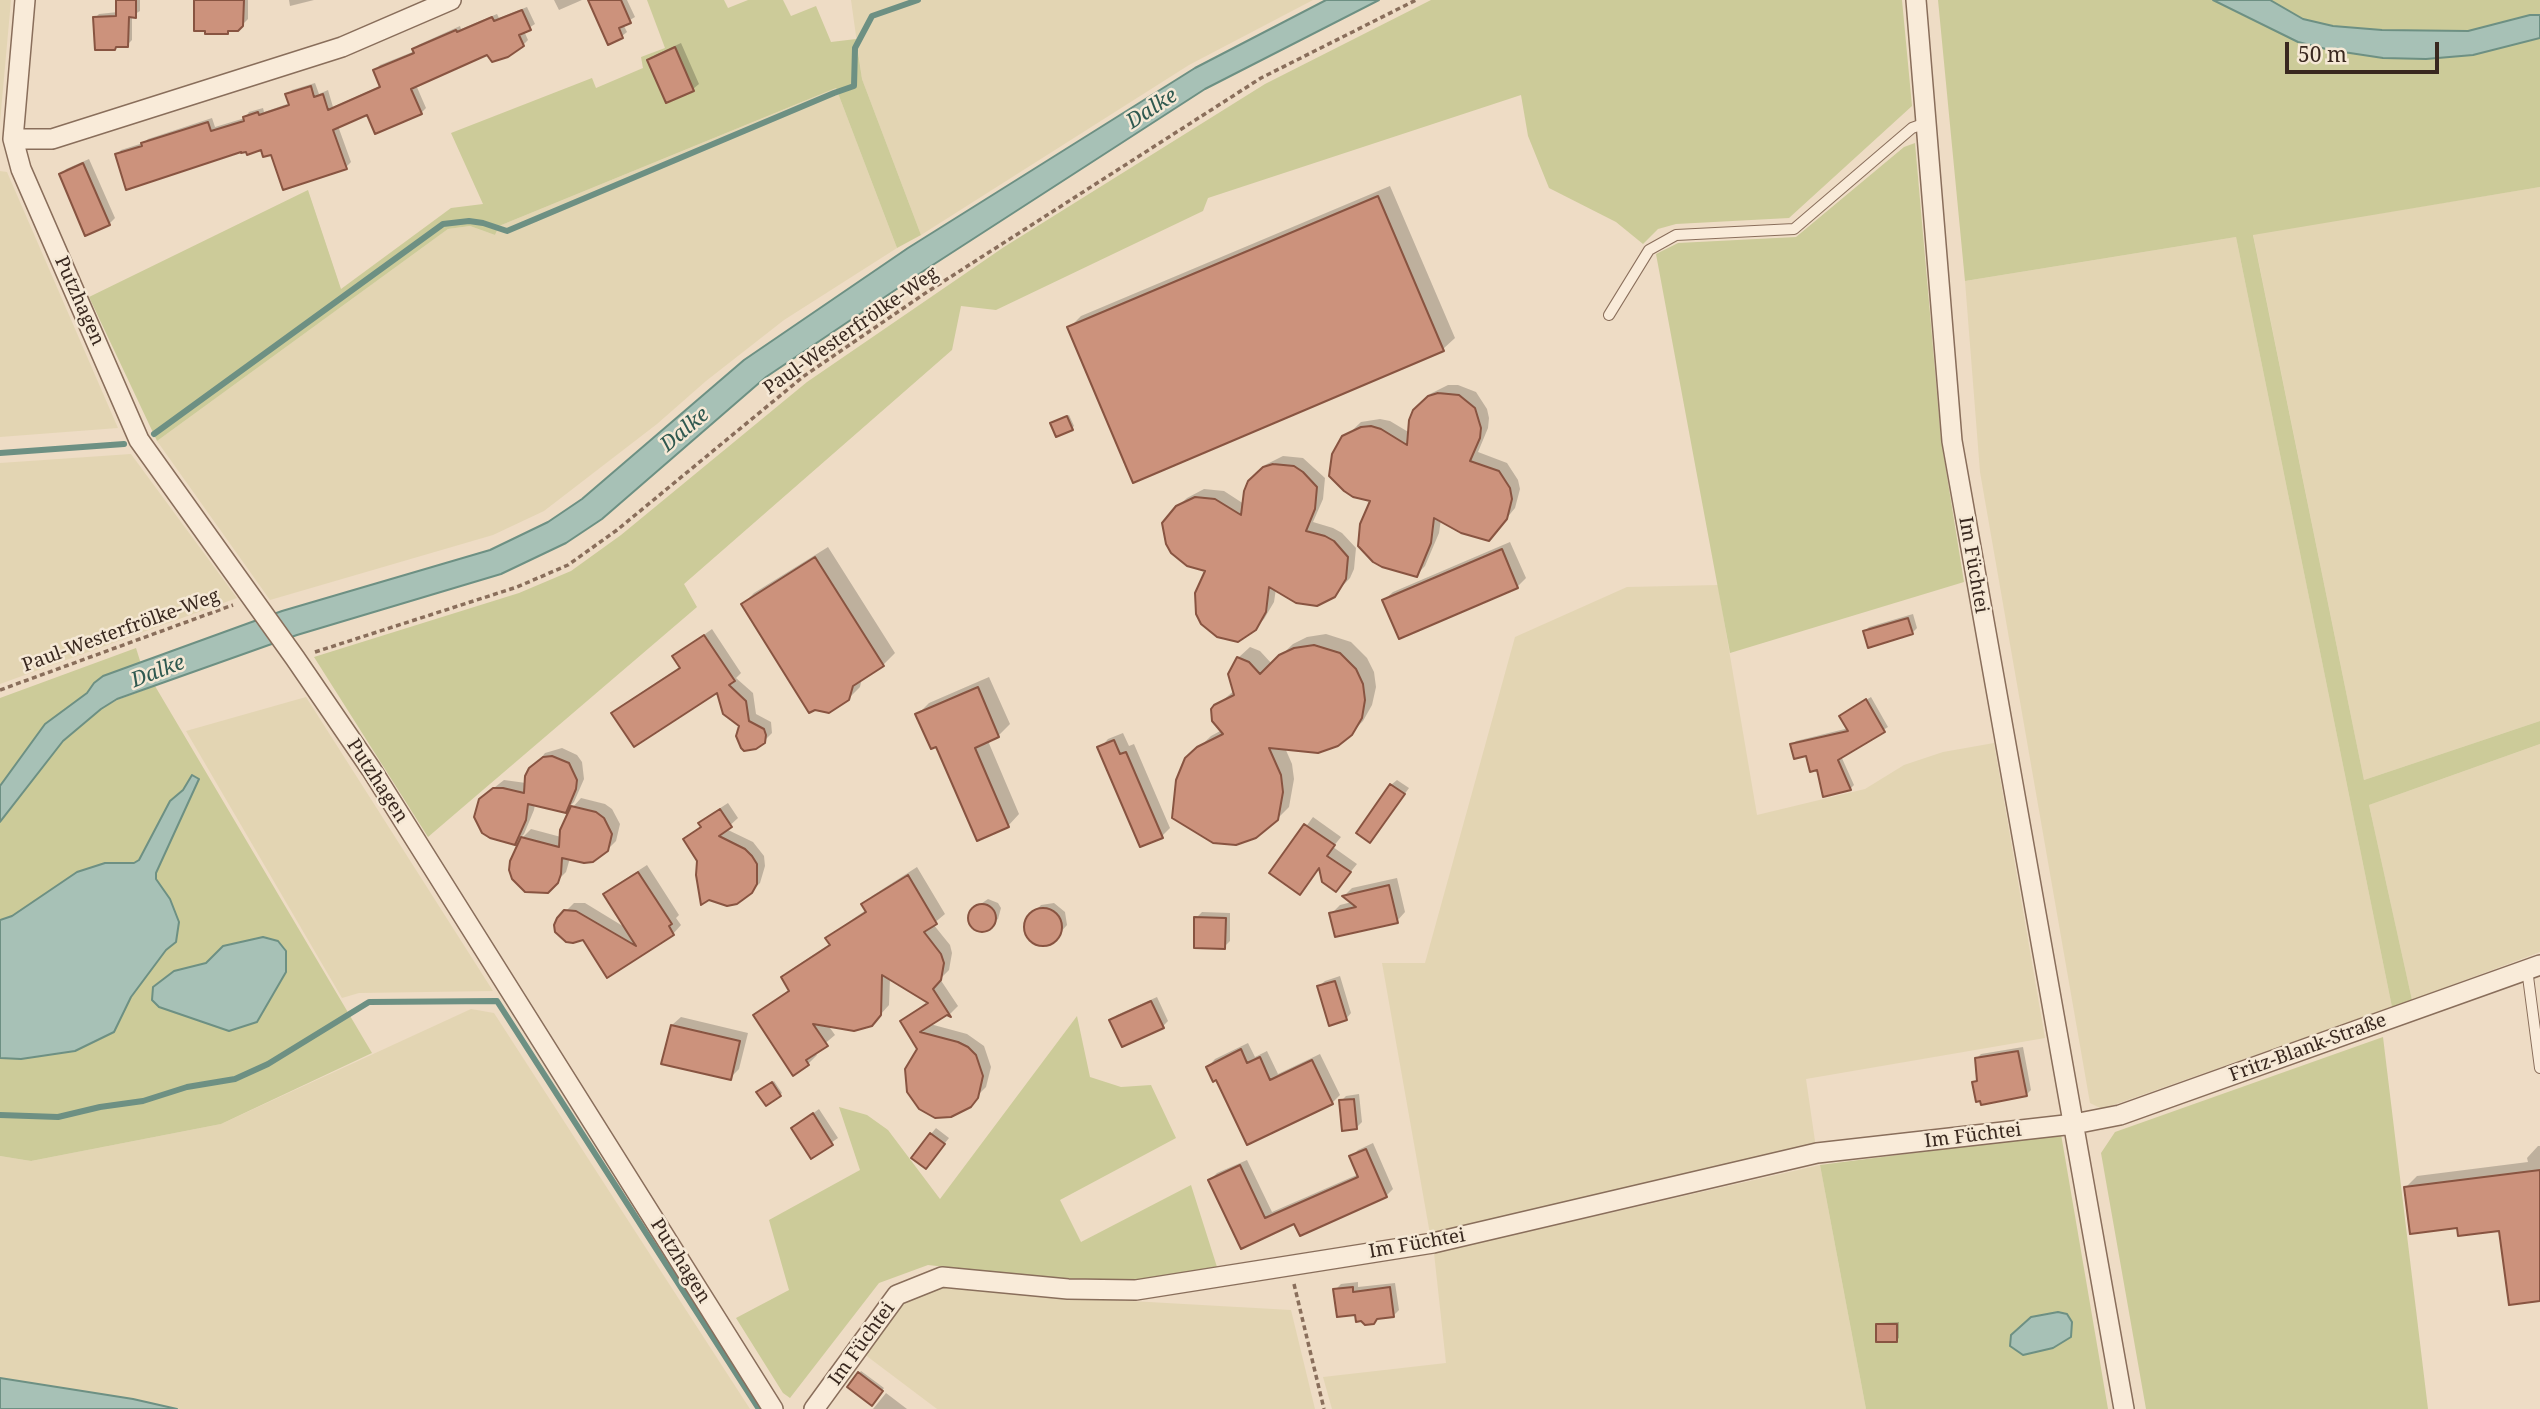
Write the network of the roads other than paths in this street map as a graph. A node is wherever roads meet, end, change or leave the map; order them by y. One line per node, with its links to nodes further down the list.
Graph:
1 (25, 0): 5 (street, Putzhagen)
2 (451, 0): 5 (street)
3 (1916, 0): 4 (street, Im Füchtei)
4 (1927, 123): 6 (lane); 9 (street, Im Füchtei)
5 (13, 139): 10 (street, Putzhagen)
6 (1609, 315)
7 (2533, 967): 8 (lane); 9 (street, Fritz-Blank-Straße)
8 (2540, 1068)
9 (2074, 1124): 11 (street, Im Füchtei); 12 (street, Im Füchtei)
10 (773, 1409)
11 (814, 1409)
12 (2124, 1409)

